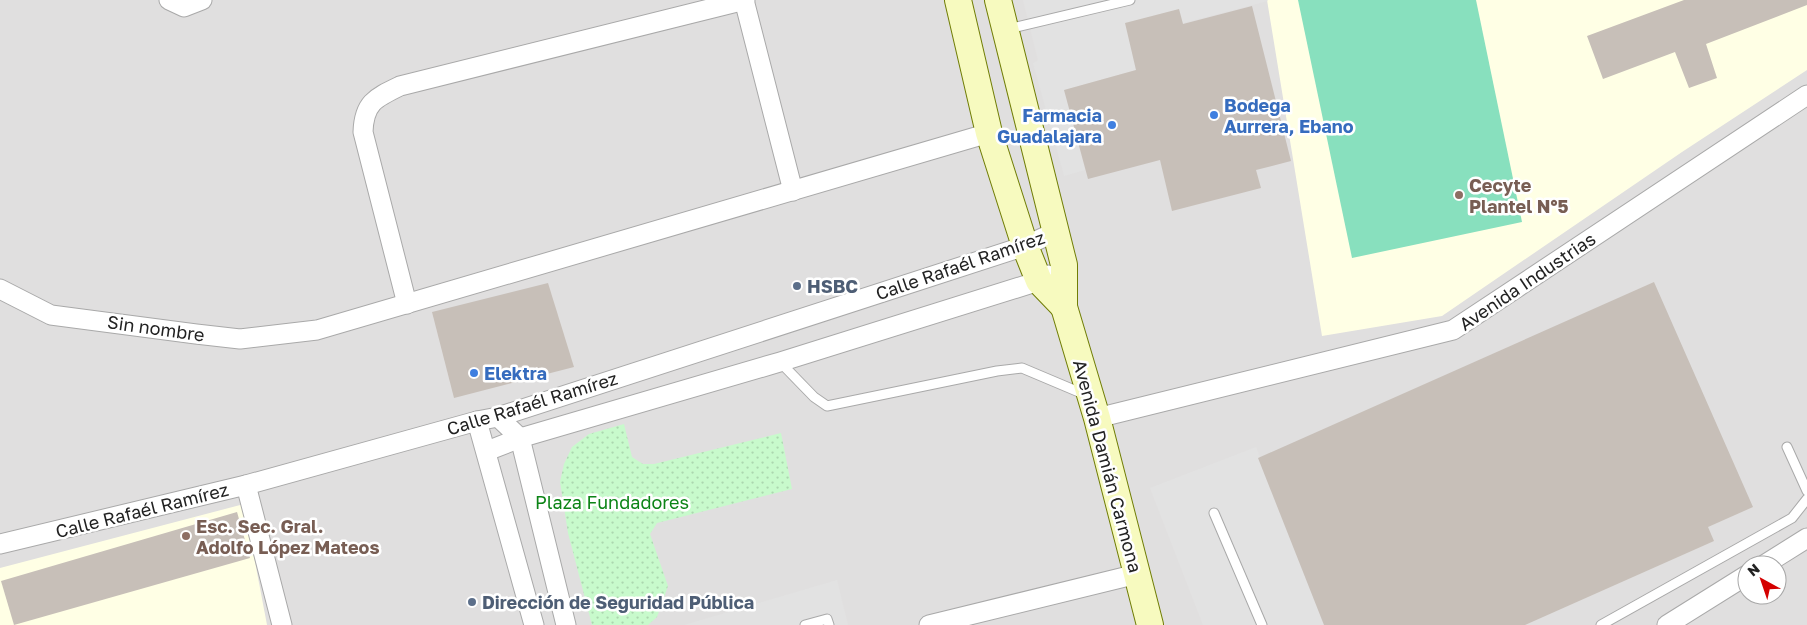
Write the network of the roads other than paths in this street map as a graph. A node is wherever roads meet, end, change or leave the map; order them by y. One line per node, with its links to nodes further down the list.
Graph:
1 (169, 0): 2 (street)
2 (202, 0)
3 (745, 0): 10 (street); 16 (street)
4 (958, 0): 9 (street)
5 (998, 0): 7 (street, Avenida Damián Carmona)
6 (1130, 0): 7 (lane)
7 (1006, 29): 11 (street, Avenida Damián Carmona)
8 (1807, 95): 19 (street, Avenida Industrias)
9 (989, 133): 10 (street, Sin nombre); 12 (street)
10 (793, 190): 16 (street, Sin nombre)
11 (1055, 232): 12 (street, Calle Rafaél Ramírez); 13 (street, Avenida Damián Carmona)
12 (1025, 246): 14 (street); 20 (street, Calle Rafaél Ramírez)
13 (1064, 265): 14 (street, Calle Rafaél Ramírez); 17 (street, Avenida Damián Carmona)
14 (1039, 281): 17 (street, Avenida Damián Carmona); 18 (street, Calle Rafaél Ramírez)
15 (0, 289): 16 (street, Sin nombre)
16 (407, 304)
17 (1064, 307): 19 (street, Avenida Damián Carmona)
18 (780, 362): 19 (lane); 22 (street, Calle Rafaél Ramírez)
19 (1094, 408): 32 (street, Avenida Damián Carmona)
20 (498, 417): 21 (street, Calle Rafaél Ramírez); 22 (street)
21 (477, 420): 24 (street); 25 (street, Calle Rafaél Ramírez)
22 (520, 438): 24 (street, Calle Rafaél Ramírez); 36 (street)
23 (1787, 447): 26 (lane)
24 (487, 451): 35 (street)
25 (246, 485): 30 (street, Calle Rafaél Ramírez); 34 (street)
26 (1807, 491)
27 (1807, 499): 42 (lane)
28 (1214, 513): 41 (lane)
29 (1807, 538): 31 (street)
30 (0, 544)
31 (1780, 555)
32 (1136, 574): 39 (street); 40 (street, Avenida Damián Carmona)
33 (1737, 581): 43 (street)
34 (282, 625)
35 (534, 625)
36 (566, 625)
37 (805, 625): 38 (lane)
38 (829, 625)
39 (929, 625)
40 (1150, 625)
41 (1262, 625)
42 (1601, 625)
43 (1666, 625)

